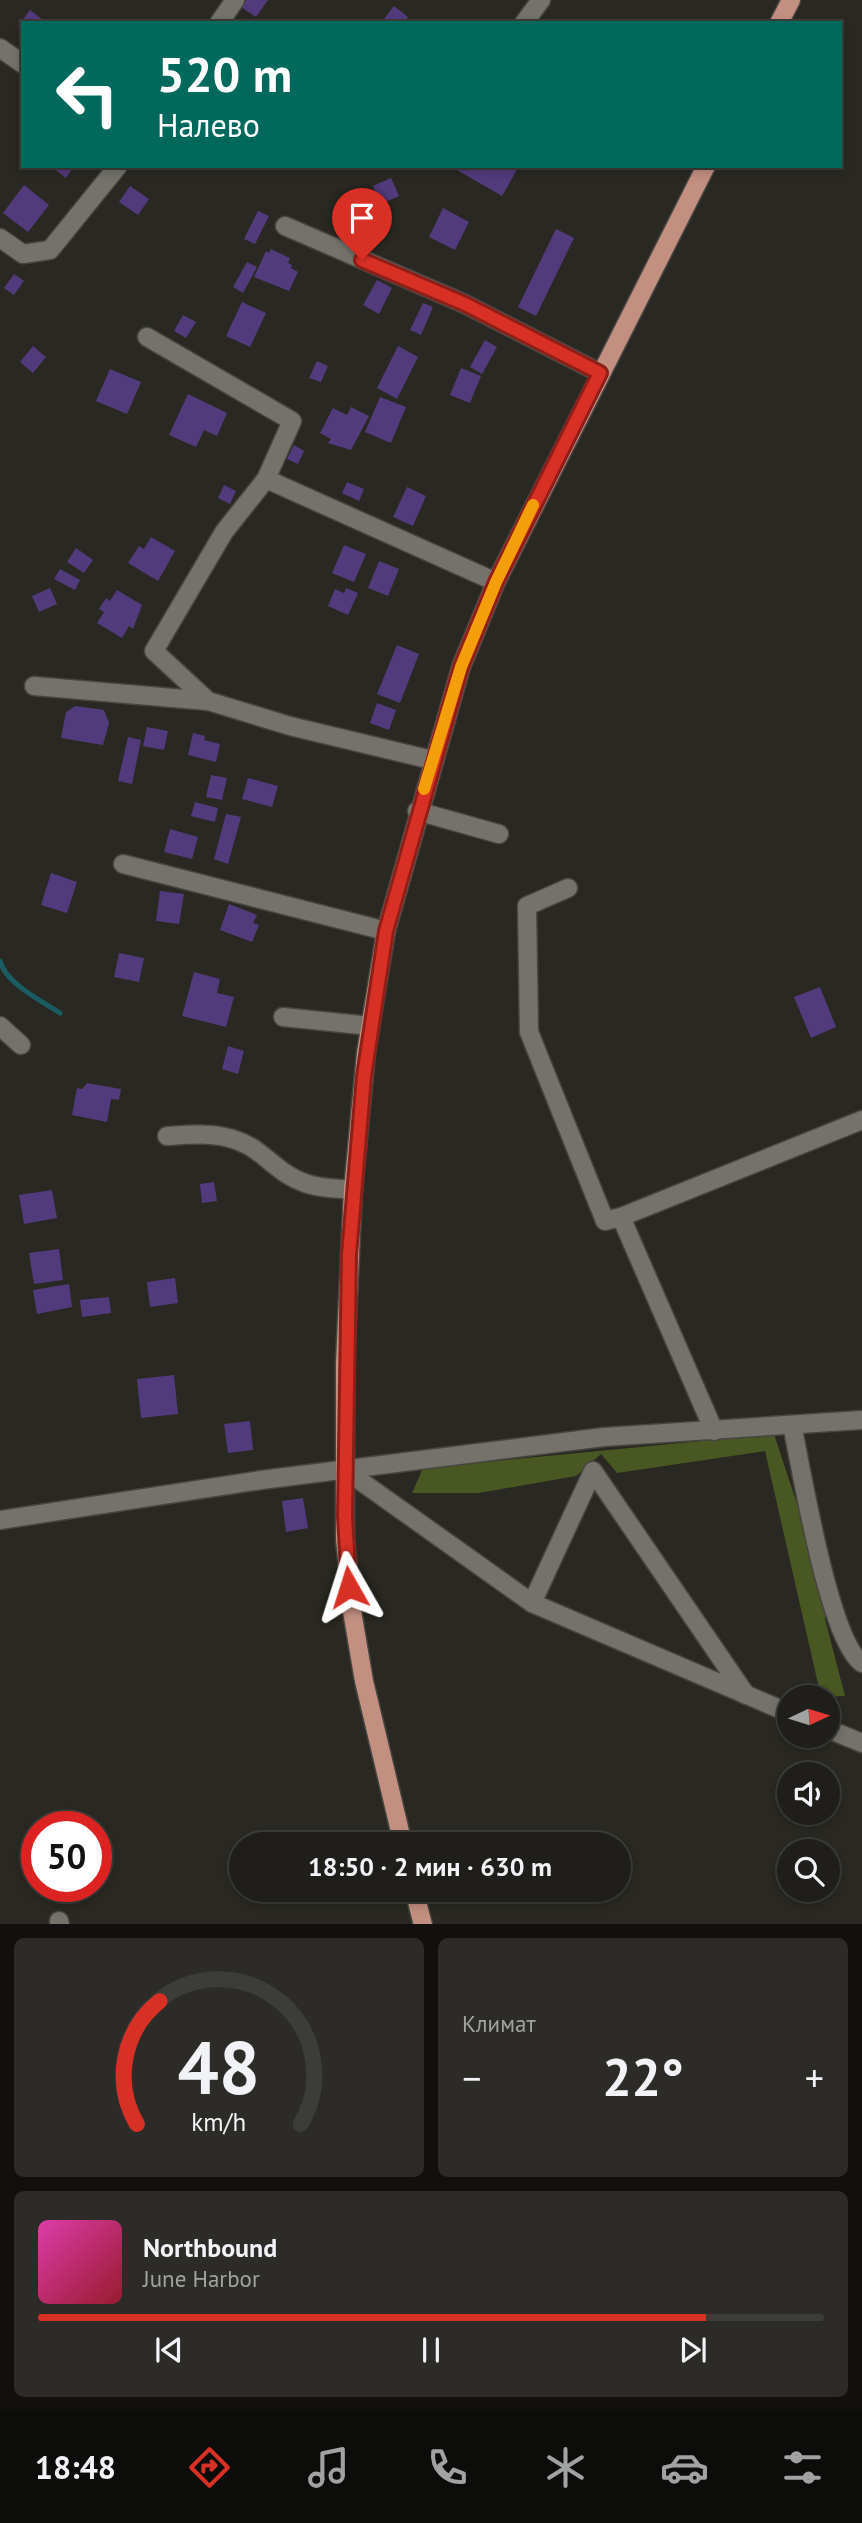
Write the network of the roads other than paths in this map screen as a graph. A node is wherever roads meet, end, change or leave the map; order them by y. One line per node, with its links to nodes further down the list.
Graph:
1 (235, 0): 4 (street)
2 (541, 0): 5 (street)
3 (791, 0): 6 (main road)
4 (220, 21)
5 (525, 21)
6 (780, 21)
7 (0, 48): 8 (street)
8 (21, 63)
9 (116, 168): 12 (street)
10 (705, 168): 14 (main road)
11 (285, 226): 14 (street)
12 (0, 238)
13 (147, 337): 15 (street)
14 (600, 373): 16 (main road)
15 (266, 479): 16 (street); 18 (street)
16 (496, 582): 19 (main road)
17 (34, 687): 18 (street)
18 (208, 701): 19 (street)
19 (432, 760): 20 (main road)
20 (418, 811): 21 (street); 24 (main road)
21 (499, 834)
22 (123, 864): 24 (street)
23 (568, 888): 32 (street)
24 (386, 931): 27 (main road)
25 (284, 1017): 27 (street)
26 (0, 1026): 28 (street)
27 (370, 1026): 31 (main road)
28 (21, 1045)
29 (862, 1120): 32 (street)
30 (167, 1136): 31 (street)
31 (353, 1190): 36 (main road)
32 (621, 1217): 35 (street)
33 (862, 1420): 34 (street)
34 (792, 1424): 35 (street); 39 (street)
35 (714, 1431): 36 (street)
36 (345, 1470): 37 (street); 38 (street); 44 (main road)
37 (1, 1516)
38 (532, 1603): 40 (street); 40 (street)
39 (862, 1663)
40 (746, 1695): 41 (street)
41 (777, 1708)
42 (840, 1734): 43 (street)
43 (862, 1743)
44 (400, 1832)
45 (417, 1902): 46 (main road)
46 (423, 1924)

